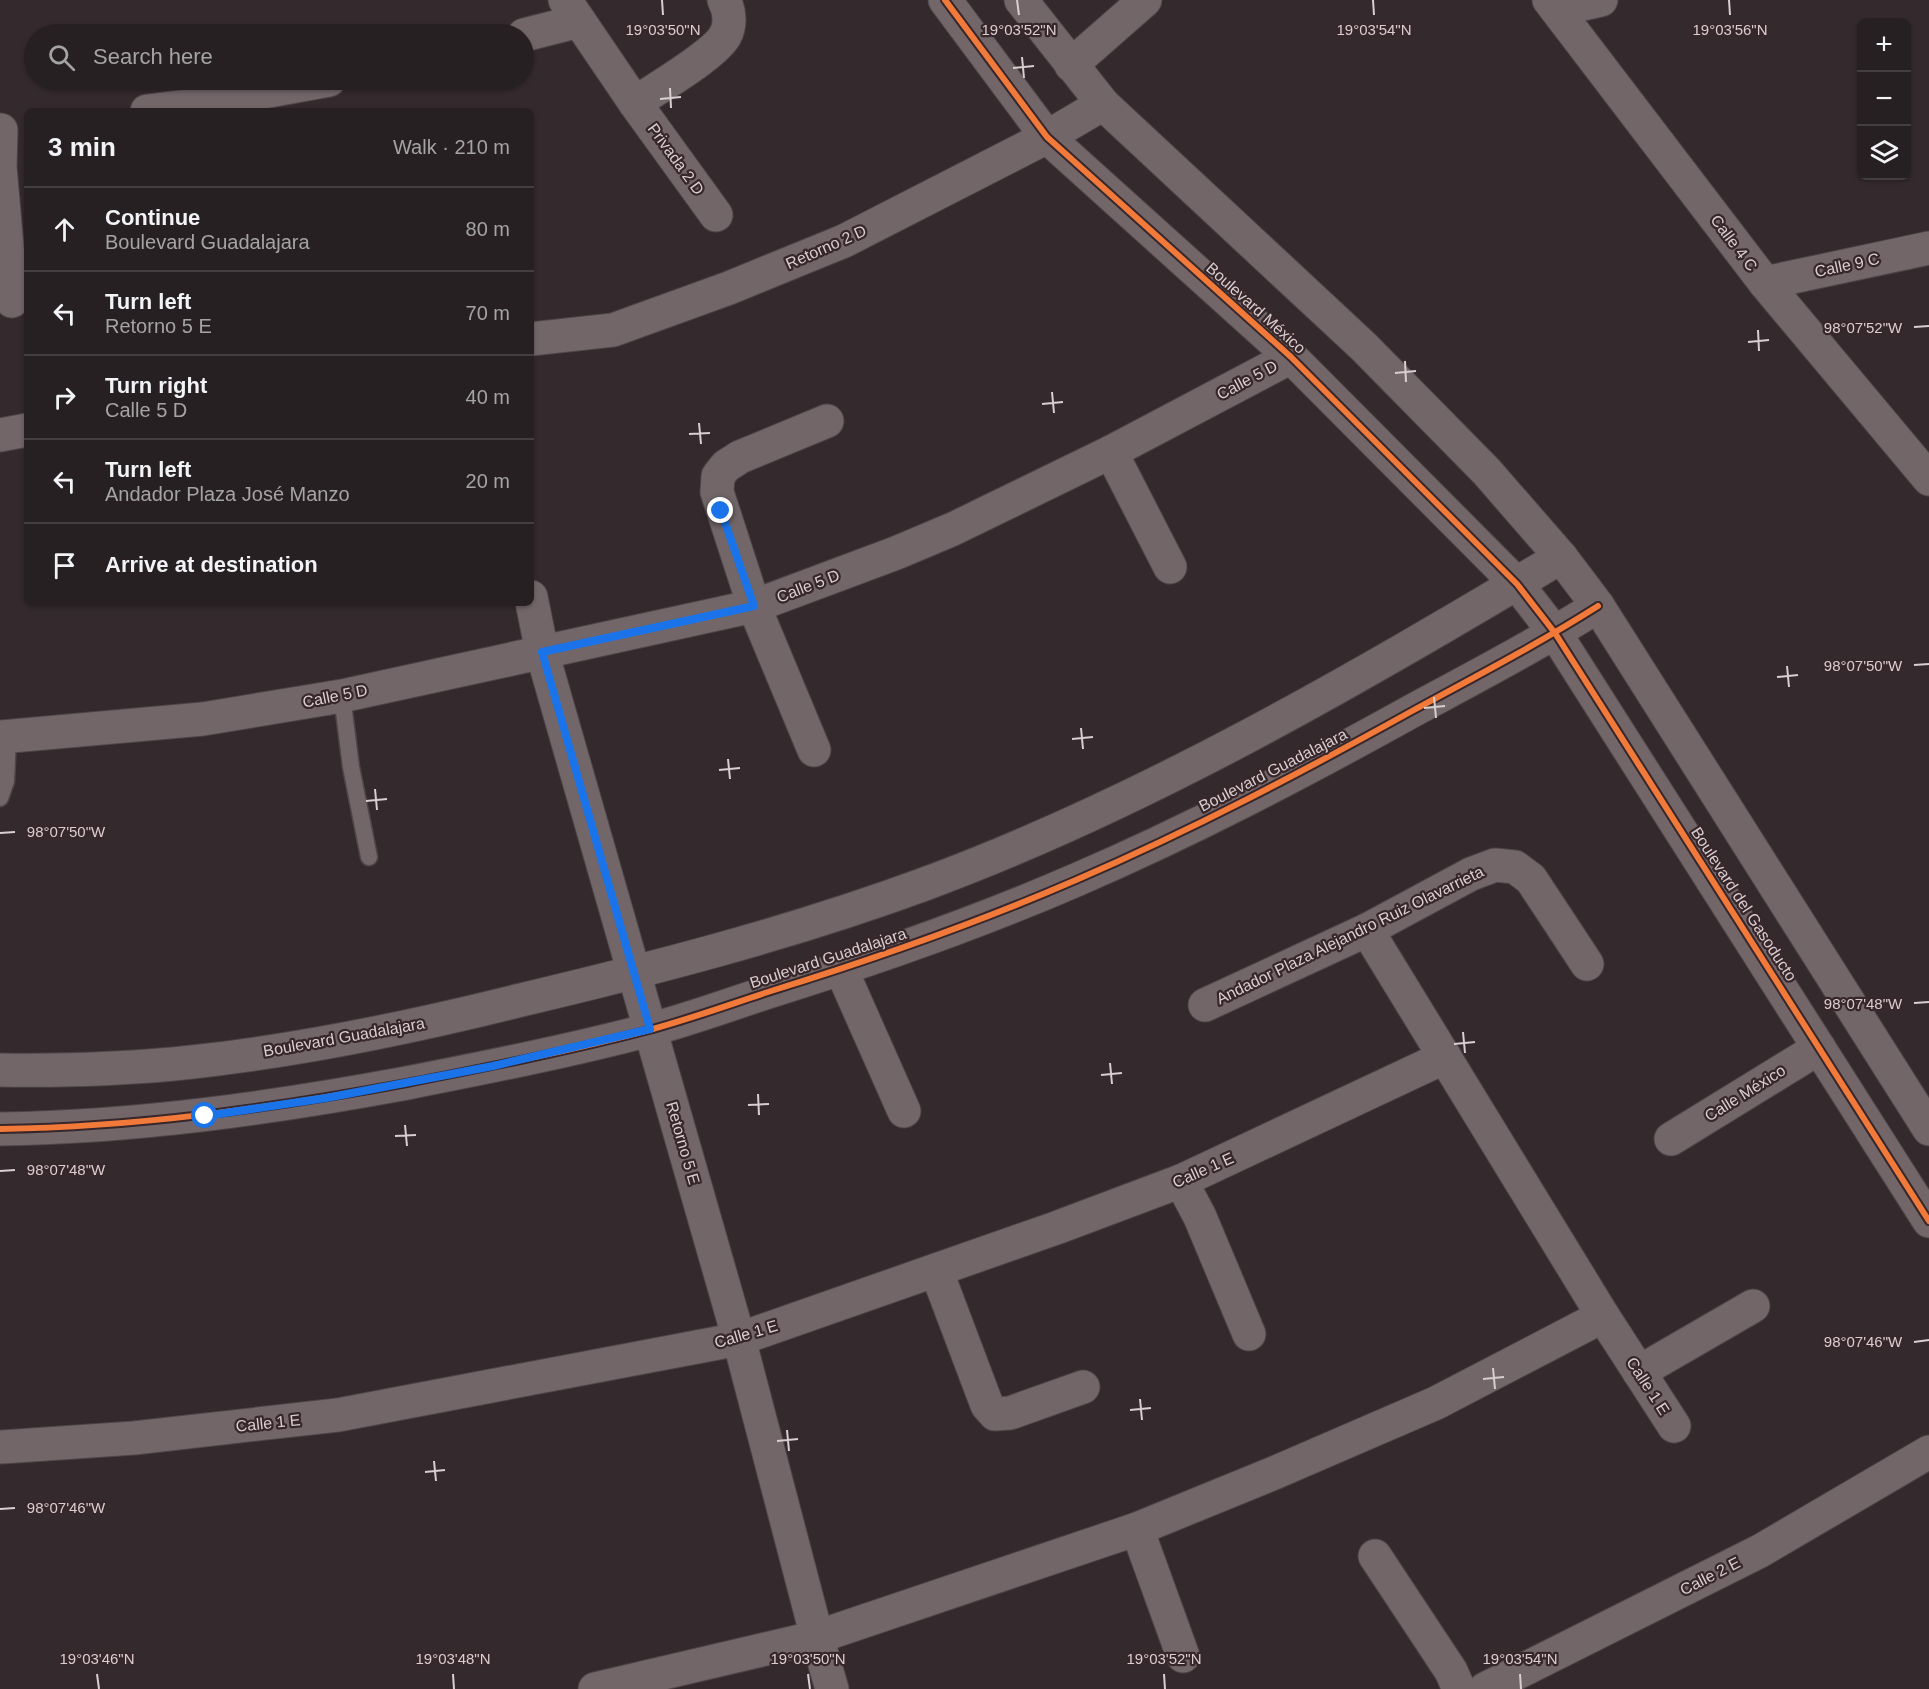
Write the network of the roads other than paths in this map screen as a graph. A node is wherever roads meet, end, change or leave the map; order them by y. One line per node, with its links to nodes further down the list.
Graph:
1 (724, 0): 11 (street)
2 (945, 0): 16 (street, Boulevard México)
3 (1021, 0): 9 (street)
4 (1145, 0): 9 (street)
5 (1601, 0): 6 (street)
6 (1553, 5): 19 (street, Calle 4 C)
7 (572, 11): 8 (street); 11 (street, Privada 2 D)
8 (534, 30)
9 (1071, 64): 12 (street)
10 (274, 90): 13 (street)
11 (635, 103): 17 (street, Privada 2 D)
12 (1103, 104): 16 (street, Retorno 2 D); 28 (street)
13 (171, 108)
14 (24, 126): 15 (street)
15 (0, 130): 20 (street)
16 (1047, 137): 21 (street, Retorno 2 D); 22 (street, Boulevard México)
17 (716, 215)
18 (1929, 248): 19 (street, Calle 9 C)
19 (1764, 283): 27 (street, Calle 4 C)
20 (12, 301)
21 (534, 339)
22 (1291, 357): 26 (street, Calle 5 D); 30 (street, Boulevard México)
23 (827, 421): 32 (street)
24 (24, 431): 25 (street)
25 (0, 435)
26 (1110, 452): 29 (street); 32 (street, Calle 5 D)
27 (1929, 479)
28 (1561, 557): 30 (street, Boulevard Guadalajara); 33 (street)
29 (1170, 567)
30 (1517, 584): 34 (street, Boulevard México); 44 (street, Boulevard Guadalajara)
31 (533, 606): 35 (street, Retorno 5 E)
32 (754, 606): 35 (street, Calle 5 D); 38 (street)
33 (1598, 606): 34 (street, Boulevard Guadalajara); 52 (street)
34 (1555, 633): 43 (street, Boulevard Guadalajara); 47 (street, Boulevard del Gasoducto)
35 (542, 652): 36 (street, Calle 5 D); 44 (street, Retorno 5 E)
36 (342, 696): 37 (street, Calle 5 D); 40 (lane)
37 (4, 736): 39 (lane)
38 (814, 750)
39 (0, 798)
40 (369, 858)
41 (1367, 930): 42 (street, Andador Plaza Alejandro Ruiz Olavarrieta); 45 (street, Andador Plaza Alejandro Ruiz Olavarrieta); 48 (street, Calle 1 E)
42 (1587, 964)
43 (842, 969): 46 (street, Boulevard Guadalajara); 50 (street)
44 (634, 973): 46 (street, Retorno 5 E); 49 (street, Boulevard Guadalajara)
45 (1205, 1005)
46 (650, 1029): 51 (street, Boulevard Guadalajara); 60 (street, Retorno 5 E)
47 (1819, 1048): 53 (street, Calle México); 55 (street, Boulevard del Gasoducto)
48 (1445, 1057): 54 (street, Calle 1 E); 58 (street, Calle 1 E)
49 (0, 1070)
50 (904, 1111)
51 (0, 1129)
52 (1929, 1129)
53 (1671, 1138)
54 (1181, 1181): 56 (street, Calle 1 E); 59 (street)
55 (1929, 1221)
56 (936, 1270): 60 (street, Calle 1 E); 62 (street)
57 (1753, 1306): 61 (street)
58 (1603, 1316): 61 (street, Calle 1 E); 66 (street)
59 (1249, 1334)
60 (739, 1339): 64 (street, Calle 1 E); 68 (street, Retorno 5 E)
61 (1639, 1372): 63 (street, Calle 1 E)
62 (1083, 1386)
63 (1674, 1426)
64 (2, 1447)
65 (1929, 1452): 70 (street, Calle 2 E)
66 (1137, 1528): 68 (street); 69 (street)
67 (1375, 1556): 73 (street)
68 (817, 1637): 71 (street); 72 (street, Retorno 5 E)
69 (1183, 1656)
70 (1491, 1688)
71 (596, 1689)
72 (832, 1689)
73 (1459, 1689)

